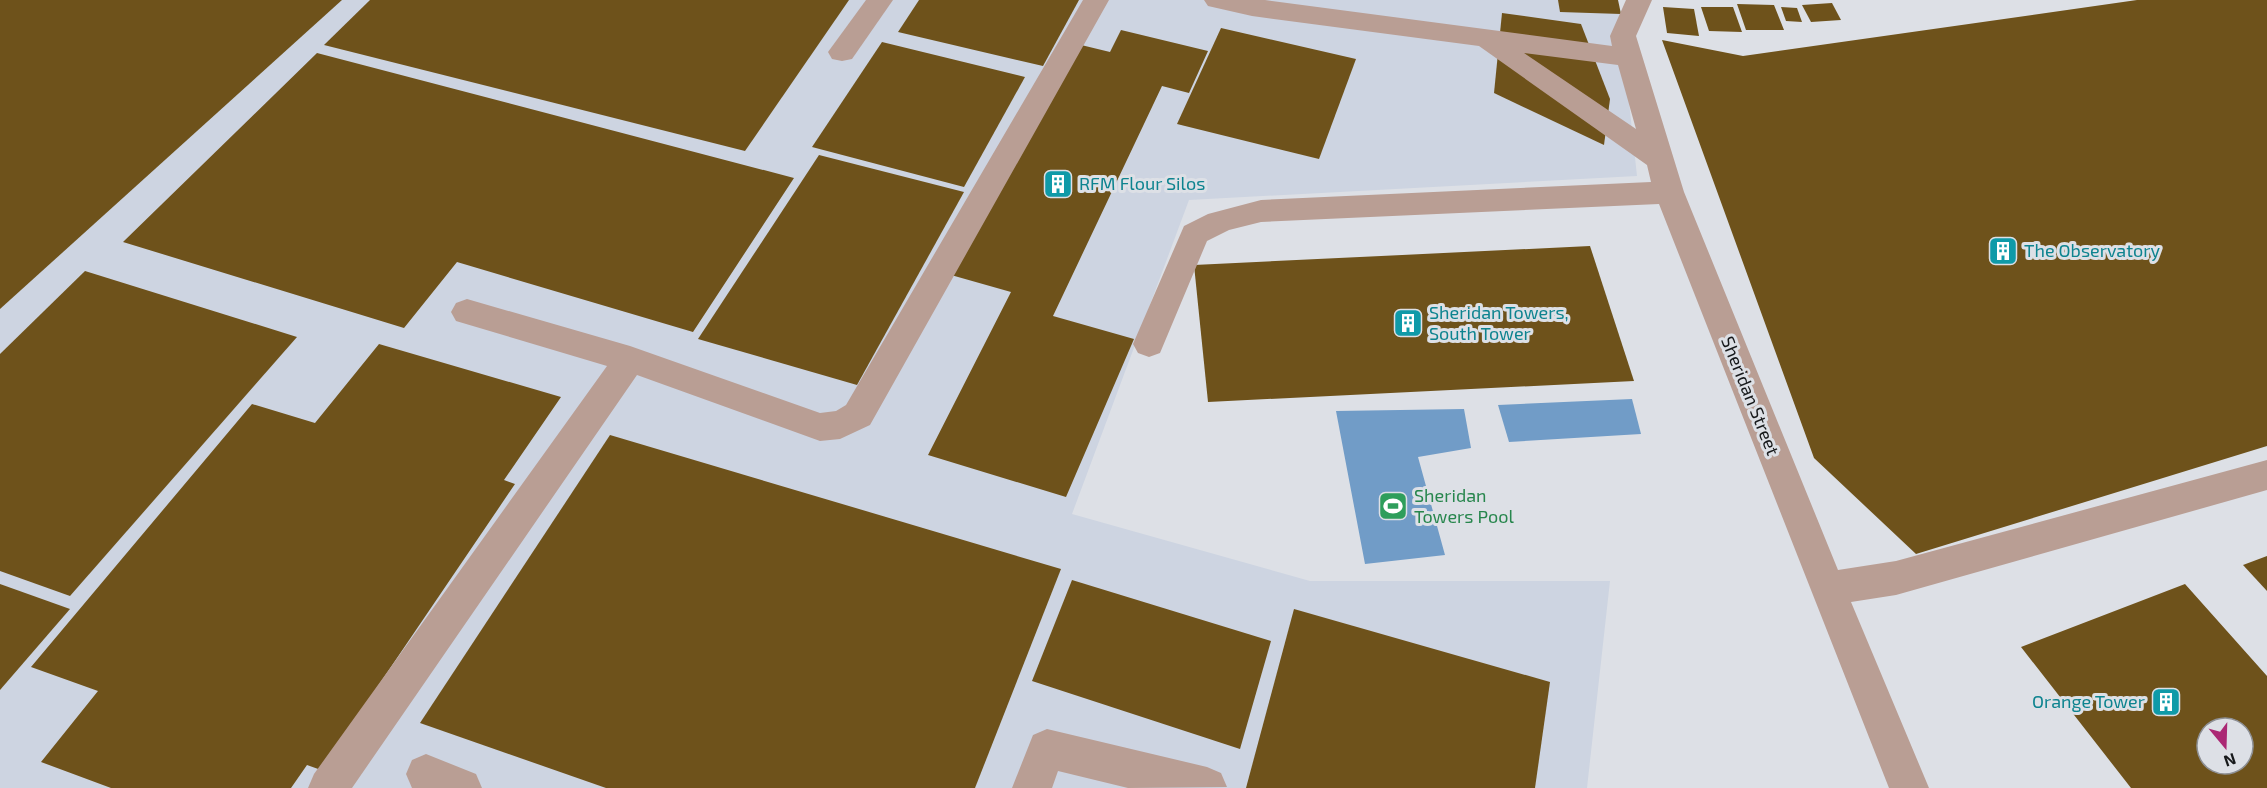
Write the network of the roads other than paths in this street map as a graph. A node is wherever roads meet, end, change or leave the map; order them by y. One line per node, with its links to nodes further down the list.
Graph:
1 (880, 0): 6 (street)
2 (1096, 0): 12 (street)
3 (1217, 0): 5 (street)
4 (1639, 0): 7 (street, Sheridan Street)
5 (1486, 39): 7 (street); 8 (street)
6 (842, 52)
7 (1627, 57): 8 (street, Sheridan Street)
8 (1659, 159): 9 (street, Sheridan Street)
9 (1669, 192): 11 (street); 14 (street, Sheridan Street)
10 (467, 312): 12 (street)
11 (1149, 344)
12 (630, 359): 17 (street)
13 (2267, 475): 14 (street)
14 (1827, 589): 20 (street, Sheridan Street)
15 (426, 774): 18 (street)
16 (1207, 787): 19 (street)
17 (328, 788)
18 (462, 788)
19 (1032, 788)
20 (1909, 788)

